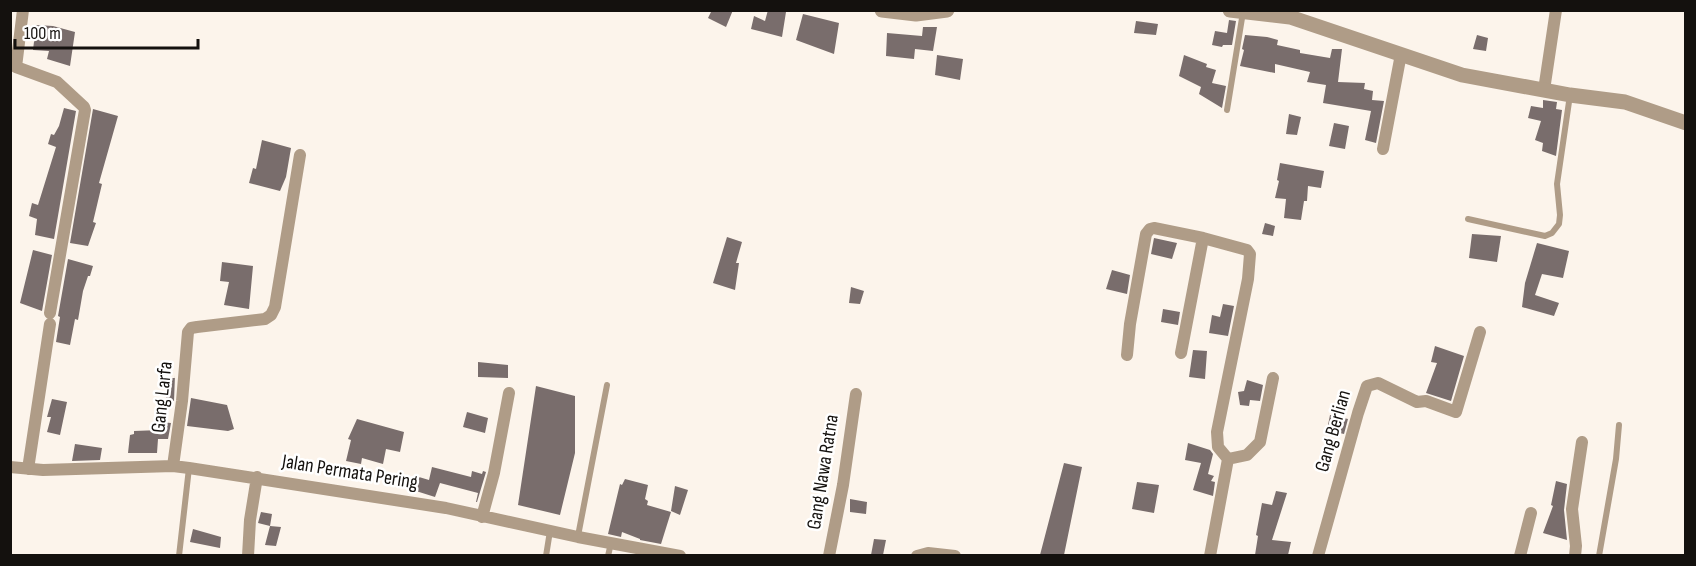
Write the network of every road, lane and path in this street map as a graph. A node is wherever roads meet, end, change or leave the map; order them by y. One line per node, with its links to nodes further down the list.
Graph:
1 (22, 10): 28 (street)
2 (882, 10): 3 (street)
3 (947, 10)
4 (1556, 10): 7 (street)
5 (1237, 11): 6 (street); 9 (lane)
6 (1401, 54): 7 (street); 11 (street)
7 (1544, 90): 8 (street)
8 (1570, 95): 10 (street); 13 (lane)
9 (1227, 110)
10 (1686, 123)
11 (1383, 149)
12 (300, 154): 26 (street, Gang Larfa)
13 (1468, 219)
14 (1203, 238): 16 (street); 17 (street); 24 (street)
15 (1480, 332): 44 (street, Gang Berlian)
16 (1181, 353)
17 (1126, 355)
18 (1273, 378): 24 (street)
19 (607, 385): 33 (lane)
20 (509, 393): 31 (street)
21 (856, 394): 40 (street, Gang Nawa Ratna)
22 (1620, 425): 47 (lane)
23 (1582, 442): 46 (street)
24 (1228, 459): 43 (street)
25 (10, 466): 28 (street, Jalan Permata Pering)
26 (173, 466): 27 (street, Jalan Permata Pering); 28 (street, Jalan Permata Pering)
27 (189, 468): 29 (street, Jalan Permata Pering); 35 (lane)
28 (28, 469)
29 (257, 477): 31 (street, Jalan Permata Pering); 36 (street)
30 (1531, 513): 45 (street)
31 (482, 517): 32 (street, Jalan Permata Pering)
32 (550, 531): 33 (street, Jalan Permata Pering); 37 (lane)
33 (578, 537): 34 (street, Jalan Permata Pering)
34 (611, 543): 38 (lane); 39 (street, Jalan Permata Pering)
35 (179, 555)
36 (248, 555)
37 (546, 555)
38 (608, 555)
39 (680, 555)
40 (829, 555)
41 (917, 555): 42 (street)
42 (955, 555)
43 (1210, 555)
44 (1318, 555)
45 (1520, 555)
46 (1575, 555)
47 (1599, 555)

